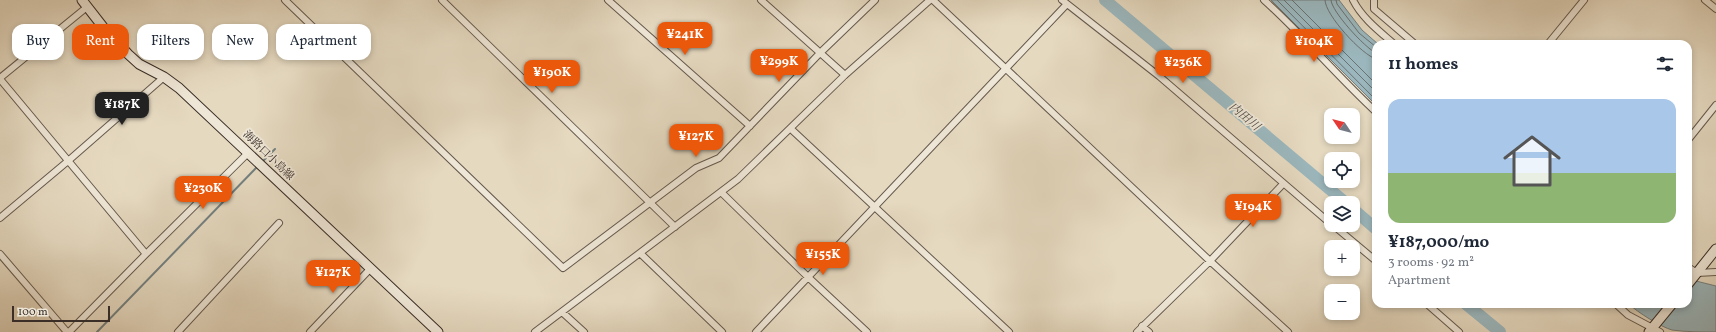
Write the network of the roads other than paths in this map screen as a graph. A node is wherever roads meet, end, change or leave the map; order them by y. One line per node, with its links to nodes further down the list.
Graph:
1 (95, 0): 15 (main road)
2 (285, 0): 34 (street)
3 (442, 0): 34 (street)
4 (608, 0): 27 (street)
5 (761, 0): 20 (street)
6 (875, 0): 20 (street)
7 (930, 0): 22 (street)
8 (934, 0): 21 (street)
9 (1264, 0): 26 (street)
10 (1353, 0): 17 (street)
11 (1374, 0): 18 (street)
12 (1584, 0): 19 (street)
13 (1705, 0): 16 (street)
14 (1065, 2): 21 (street); 32 (street)
15 (85, 3): 23 (main road, 海路口小島線); 24 (street)
16 (1716, 8)
17 (1389, 40)
18 (1410, 40)
19 (1551, 40)
20 (820, 53): 22 (street); 27 (street)
21 (1006, 69): 35 (street); 46 (street)
22 (845, 75): 28 (street)
23 (164, 77): 30 (main road, 海路口小島線); 31 (street)
24 (0, 79): 31 (street)
25 (1716, 105): 29 (street)
26 (1372, 108)
27 (750, 126): 34 (street)
28 (791, 129): 33 (street); 35 (street)
29 (1692, 135)
30 (248, 153): 44 (street); 47 (main road, 海路口小島線)
31 (68, 161): 37 (street); 44 (street)
32 (1283, 184): 36 (street); 46 (street)
33 (721, 192): 39 (street); 51 (street)
34 (650, 202): 39 (street)
35 (876, 207): 51 (street); 68 (street)
36 (1324, 217)
37 (0, 218)
38 (279, 223): 60 (street)
39 (675, 227): 42 (street)
40 (1342, 232): 45 (street)
41 (1716, 249): 50 (main road)
42 (640, 253): 56 (street); 65 (street)
43 (0, 254): 59 (street)
44 (146, 254): 59 (street)
45 (1372, 258)
46 (1210, 260): 57 (street); 71 (street)
47 (370, 269): 61 (street); 62 (main road, 海路口小島線)
48 (1692, 270): 50 (street)
49 (1716, 272): 50 (street)
50 (1697, 273): 52 (main road)
51 (809, 278): 66 (street); 67 (street)
52 (1692, 279)
53 (1432, 308): 72 (street)
54 (1620, 308): 58 (street)
55 (1669, 308): 58 (main road)
56 (562, 312): 63 (street); 64 (street)
57 (1142, 326): 69 (street); 70 (street)
58 (1654, 331)
59 (68, 332)
60 (178, 332)
61 (310, 332)
62 (438, 332)
63 (535, 332)
64 (584, 332)
65 (722, 332)
66 (756, 332)
67 (867, 332)
68 (1009, 332)
69 (1137, 332)
70 (1149, 332)
71 (1288, 332)
72 (1459, 332)

